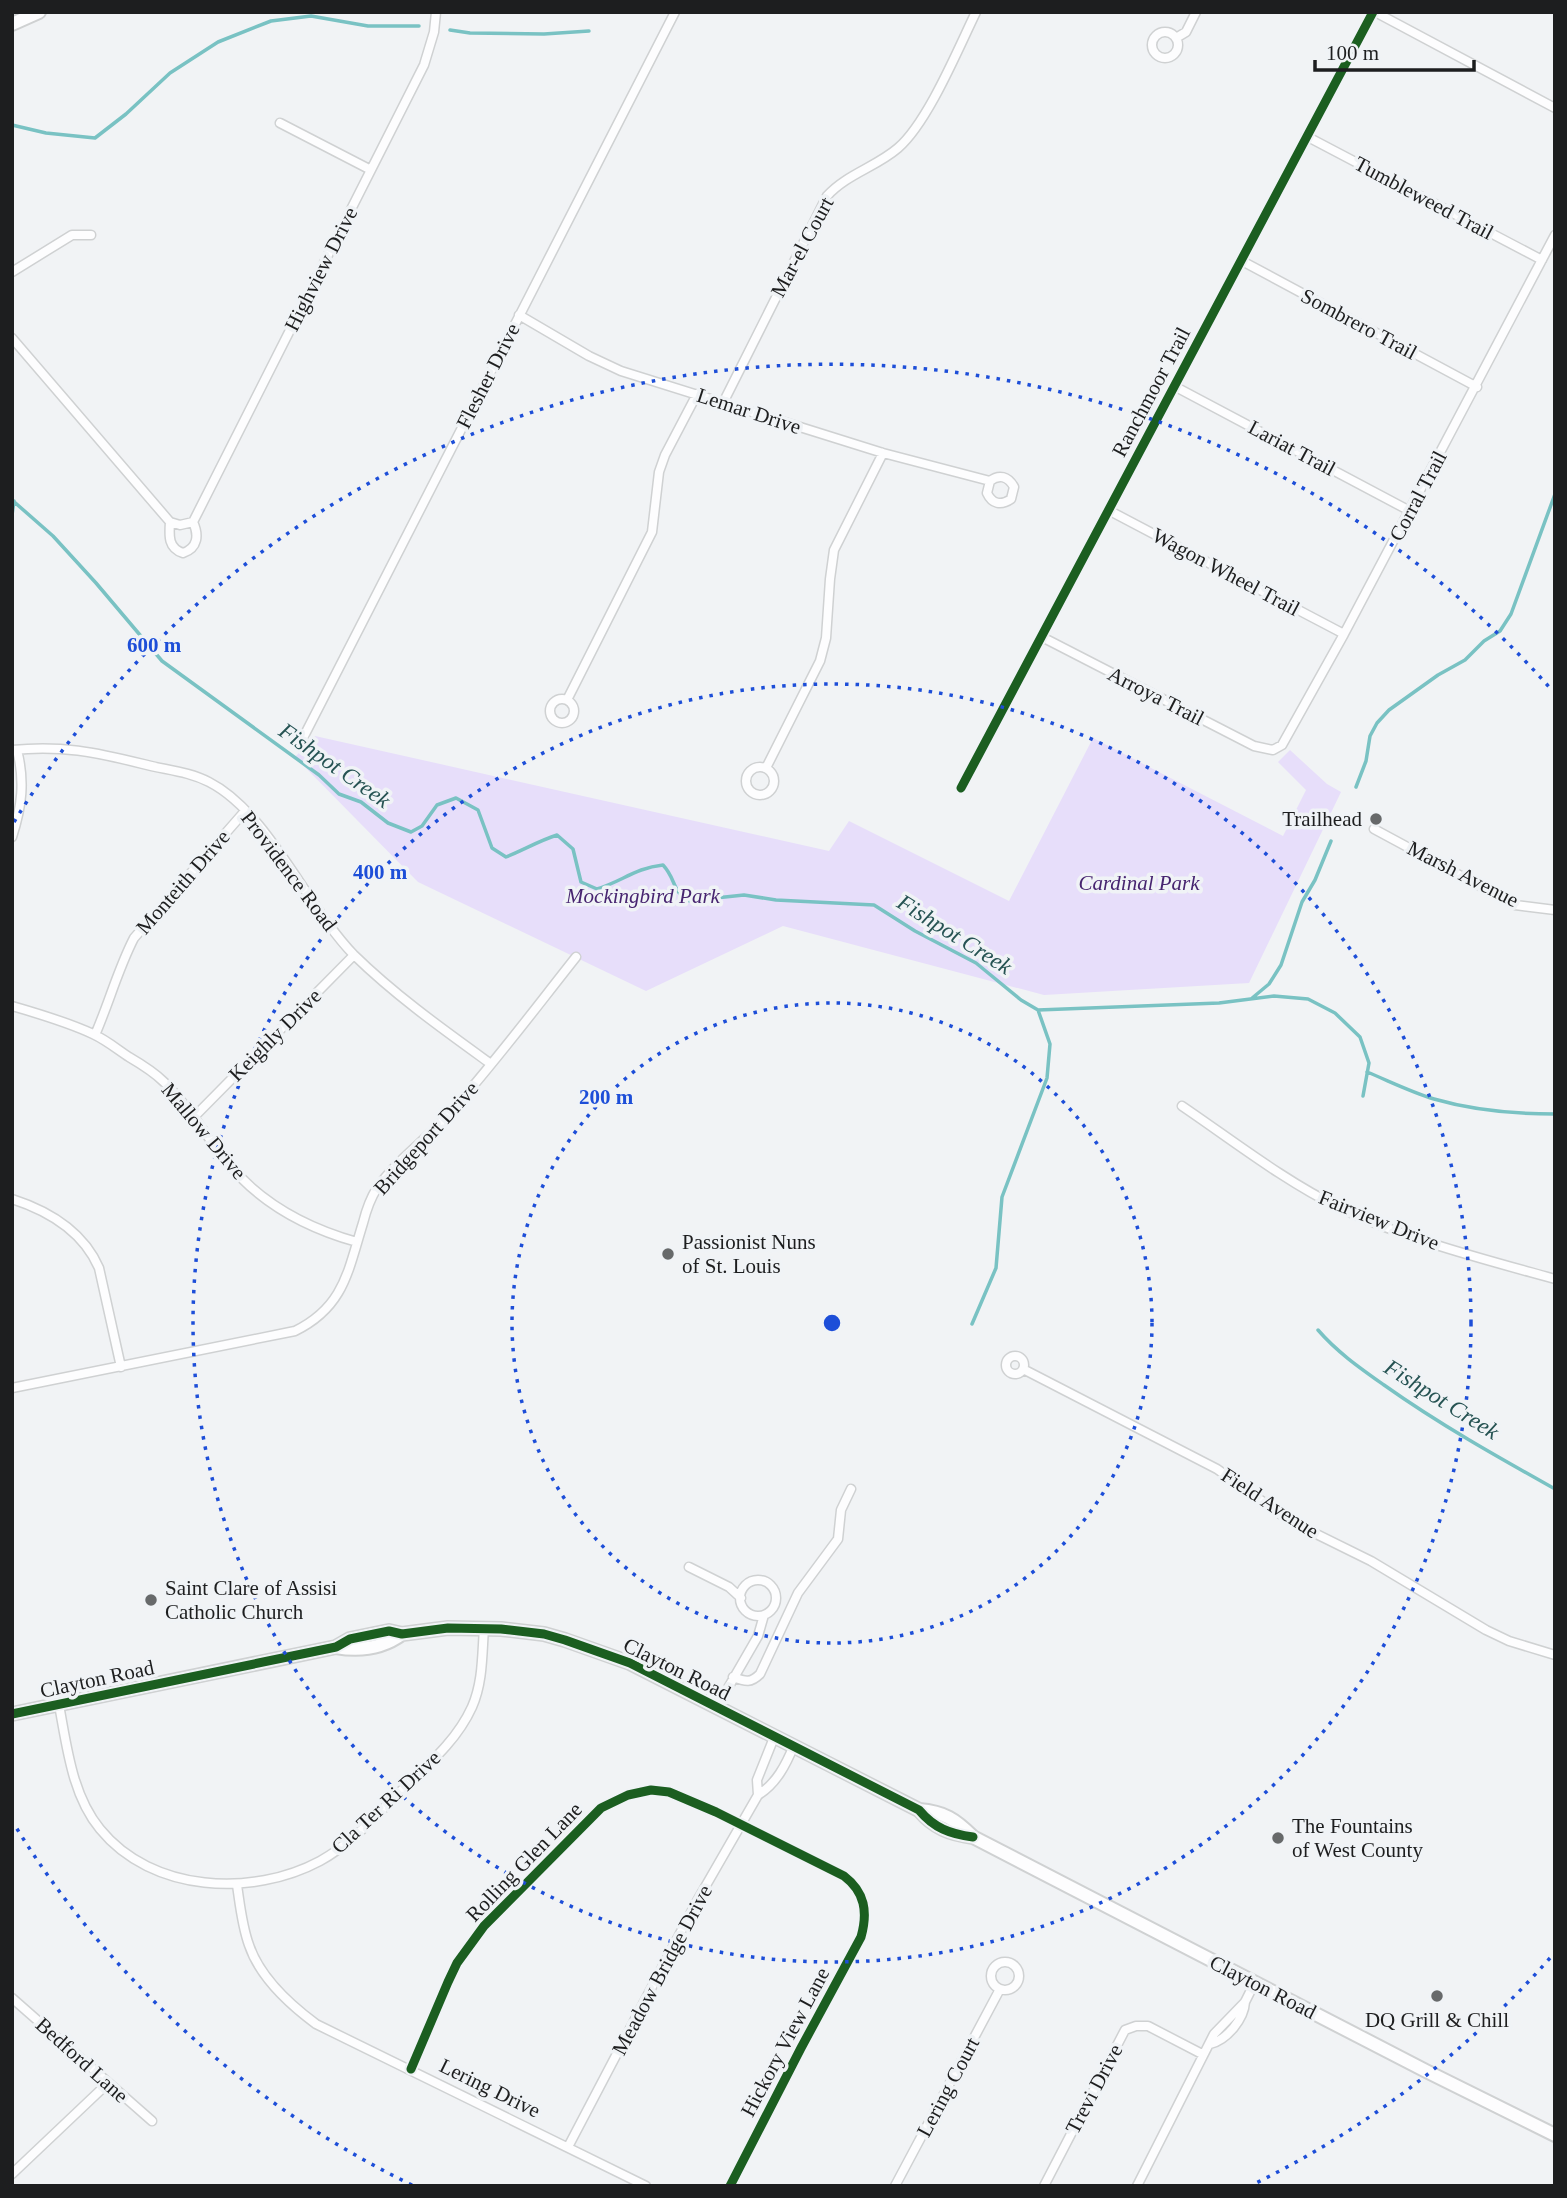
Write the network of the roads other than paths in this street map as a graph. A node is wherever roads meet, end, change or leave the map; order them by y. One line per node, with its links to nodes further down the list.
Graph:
1 (39, 12): 7 (main road)
2 (436, 12): 12 (street, Highview Drive)
3 (674, 12): 18 (street, Flesher Drive)
4 (976, 12): 23 (street, Mar-el Court)
5 (1196, 12): 8 (street)
6 (1374, 12): 9 (street); 11 (street, Ranchmoor Trail)
7 (12, 24)
8 (1176, 38)
9 (1555, 108)
10 (280, 123): 12 (street)
11 (1306, 136): 15 (street, Tumbleweed Trail); 16 (street, Ranchmoor Trail)
12 (371, 170): 29 (street, Highview Drive)
13 (91, 235): 17 (street)
14 (1555, 235): 15 (street, Corral Trail)
15 (1542, 260): 21 (street, Corral Trail)
16 (1242, 261): 20 (street, Ranchmoor Trail); 21 (street, Sombrero Trail)
17 (12, 272)
18 (519, 315): 22 (street, Lemar Drive); 33 (street, Flesher Drive)
19 (12, 338): 28 (street, Highview Drive)
20 (1174, 386): 26 (street, Ranchmoor Trail); 27 (street, Lariat Trail)
21 (1477, 387): 27 (street, Corral Trail)
22 (697, 394): 23 (street, Lemar Drive); 32 (street)
23 (723, 402): 24 (street, Lemar Drive)
24 (883, 453): 25 (street, Lemar Drive); 36 (street)
25 (990, 481)
26 (1108, 510): 30 (street, Wagon Wheel Trail); 31 (street, Ranchmoor Trail)
27 (1410, 511): 30 (street, Corral Trail)
28 (170, 522): 29 (street); 29 (street, Highview Drive)
29 (192, 522)
30 (1345, 634): 35 (street, Corral Trail)
31 (1042, 637): 35 (street, Arroya Trail); 37 (street, Ranchmoor Trail)
32 (567, 700)
33 (302, 740)
34 (15, 750): 38 (street, Providence Road); 40 (street)
35 (1273, 750)
36 (766, 768)
37 (961, 788)
38 (245, 811): 42 (street, Providence Road); 45 (street, Monteith Drive)
39 (1374, 829): 41 (street, Marsh Avenue)
40 (12, 837)
41 (1555, 910)
42 (354, 955): 46 (street, Providence Road); 48 (street, Keighly Drive)
43 (576, 957): 46 (street, Bridgeport Drive)
44 (12, 1006): 45 (street, Mallow Drive)
45 (95, 1035): 48 (street, Mallow Drive)
46 (491, 1064): 50 (street, Bridgeport Drive)
47 (1182, 1106): 51 (street, Fairview Drive)
48 (195, 1116): 50 (street, Mallow Drive)
49 (12, 1199): 52 (street)
50 (357, 1242): 52 (street, Bridgeport Drive)
51 (1555, 1279)
52 (121, 1367): 54 (street, Bridgeport Drive)
53 (1023, 1369): 60 (street, Field Avenue)
54 (12, 1388)
55 (850, 1489): 61 (street)
56 (689, 1567): 57 (street)
57 (741, 1598): 58 (street); 58 (street)
58 (764, 1615): 61 (street)
59 (484, 1628): 62 (main road, Clayton Road); 63 (main road, Clayton Road); 69 (street, Cla Ter Ri Drive)
60 (1555, 1655)
61 (733, 1677): 63 (street)
62 (59, 1704): 64 (main road, Clayton Road); 69 (street, Cla Ter Ri Drive)
63 (717, 1707): 65 (main road, Clayton Road)
64 (12, 1714)
65 (775, 1735): 66 (main road, Clayton Road); 67 (street, Meadow Bridge Drive)
66 (794, 1745): 67 (street, Meadow Bridge Drive); 71 (main road, Clayton Road)
67 (758, 1795): 68 (street, Meadow Bridge Drive)
68 (742, 1826): 70 (street, Rolling Glen Lane); 75 (street, Rolling Glen Lane); 79 (street, Meadow Bridge Drive)
69 (237, 1885): 75 (street, Lering Drive)
70 (864, 1913): 82 (street, Hickory View Lane)
71 (1255, 1982): 74 (street); 78 (main road, Clayton Road)
72 (1000, 1989): 83 (street, Lering Court)
73 (12, 1998): 76 (street, Bedford Lane)
74 (1202, 2054): 84 (street, Trevi Drive); 85 (street)
75 (411, 2069): 79 (street, Lering Drive)
76 (108, 2083): 77 (street, Bedford Lane); 80 (street)
77 (152, 2122)
78 (1555, 2135)
79 (568, 2147): 81 (street, Lering Drive)
80 (12, 2174)
81 (646, 2186)
82 (730, 2186)
83 (895, 2186)
84 (1044, 2186)
85 (1137, 2186)

